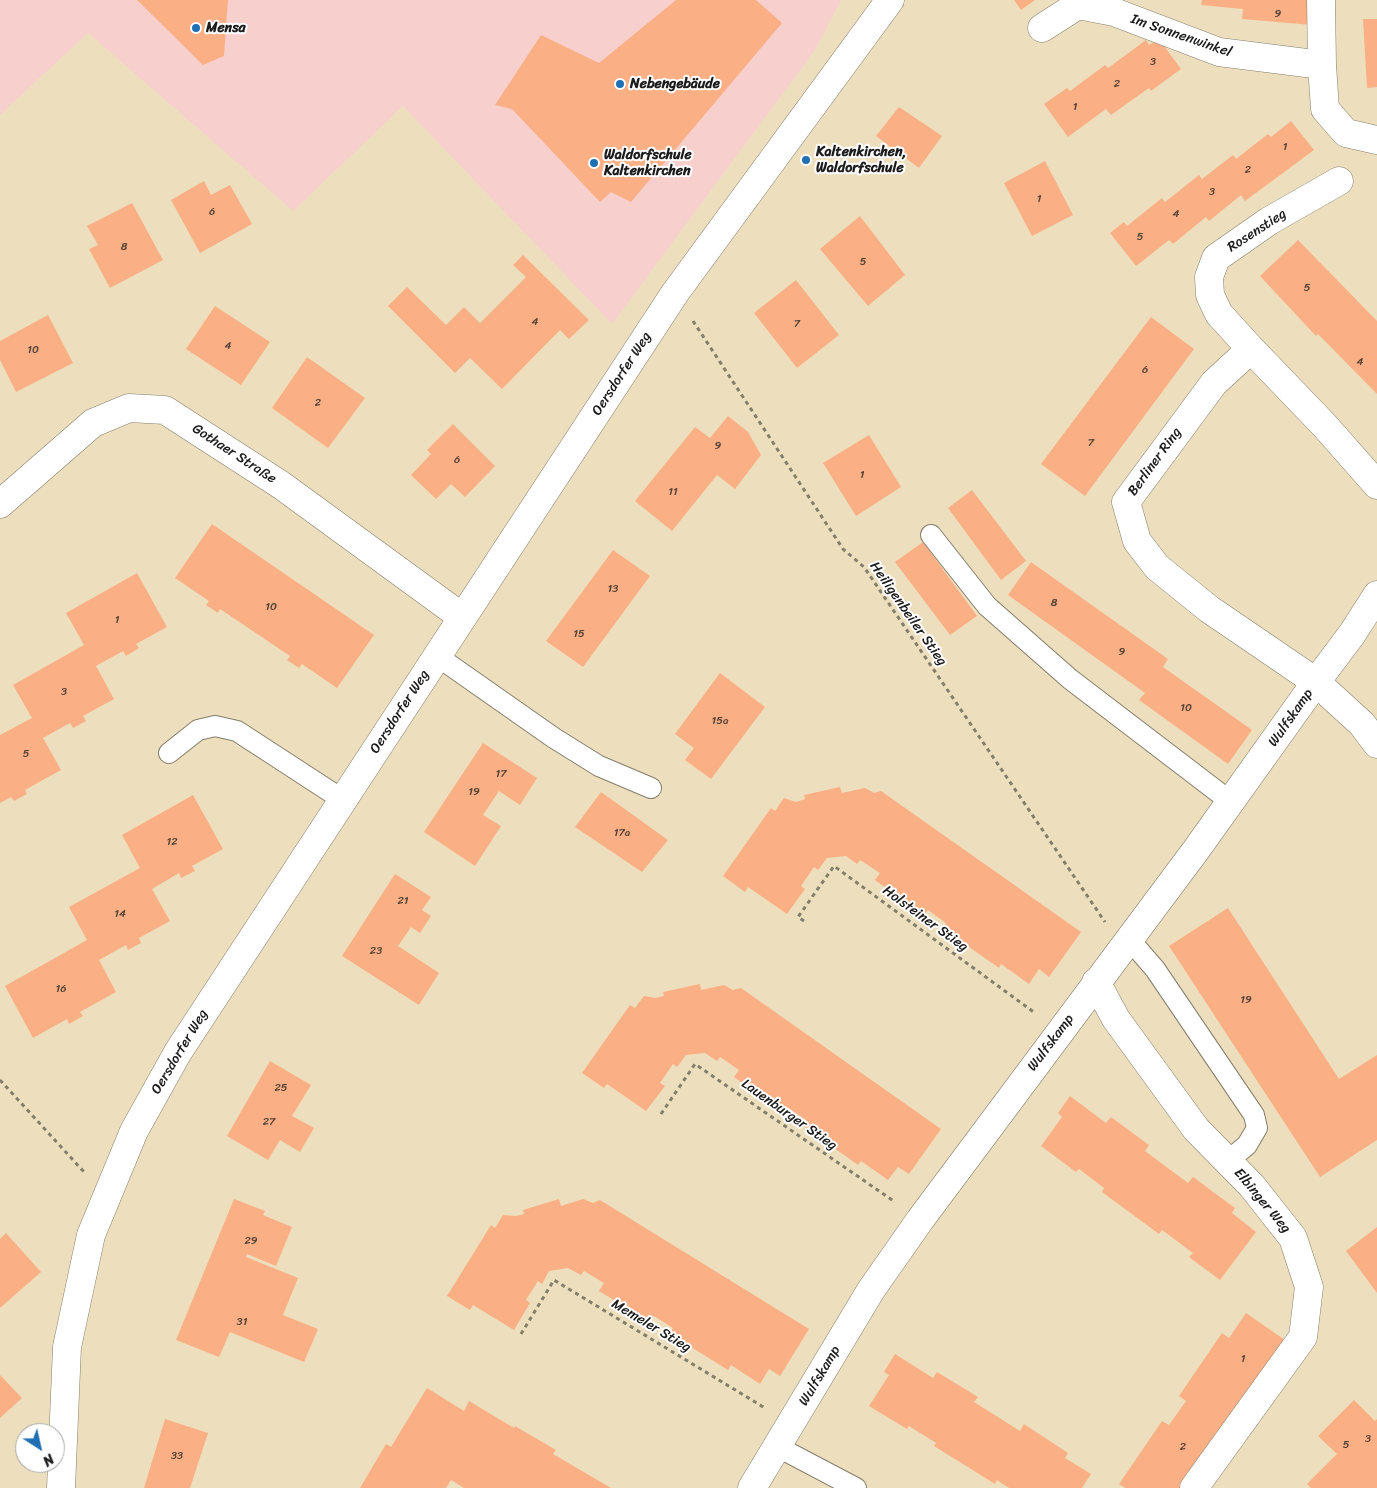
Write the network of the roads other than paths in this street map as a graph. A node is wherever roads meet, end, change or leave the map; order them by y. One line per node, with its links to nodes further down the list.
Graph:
1 (890, 0): 12 (street, Oersdorfer Weg)
2 (1321, 0): 4 (street)
3 (1042, 28): 4 (street, Im Sonnenwinkel)
4 (1322, 65): 5 (street)
5 (1377, 140)
6 (1339, 181): 7 (street, Rosenstieg)
7 (1251, 349): 8 (street); 14 (street, Berliner Ring)
8 (1377, 485)
9 (0, 504): 12 (street, Gothaer Straße)
10 (931, 535): 19 (lane)
11 (1377, 595): 14 (street)
12 (462, 617): 13 (street, Oersdorfer Weg)
13 (437, 656): 17 (lane); 18 (street, Oersdorfer Weg)
14 (1316, 682): 15 (street, Wulfskamp); 19 (street, Wulfskamp)
15 (1377, 744)
16 (169, 753): 18 (lane)
17 (651, 788)
18 (343, 800): 24 (street, Oersdorfer Weg)
19 (1231, 802): 20 (street, Wulfskamp)
20 (1126, 943): 21 (street, Wulfskamp); 22 (lane)
21 (1096, 982): 22 (street, Elbinger Weg); 23 (street, Wulfskamp)
22 (1228, 1162): 27 (street, Elbinger Weg)
23 (778, 1447): 25 (street, Wulfskamp); 26 (lane)
24 (61, 1488)
25 (752, 1488)
26 (856, 1488)
27 (1194, 1488)

